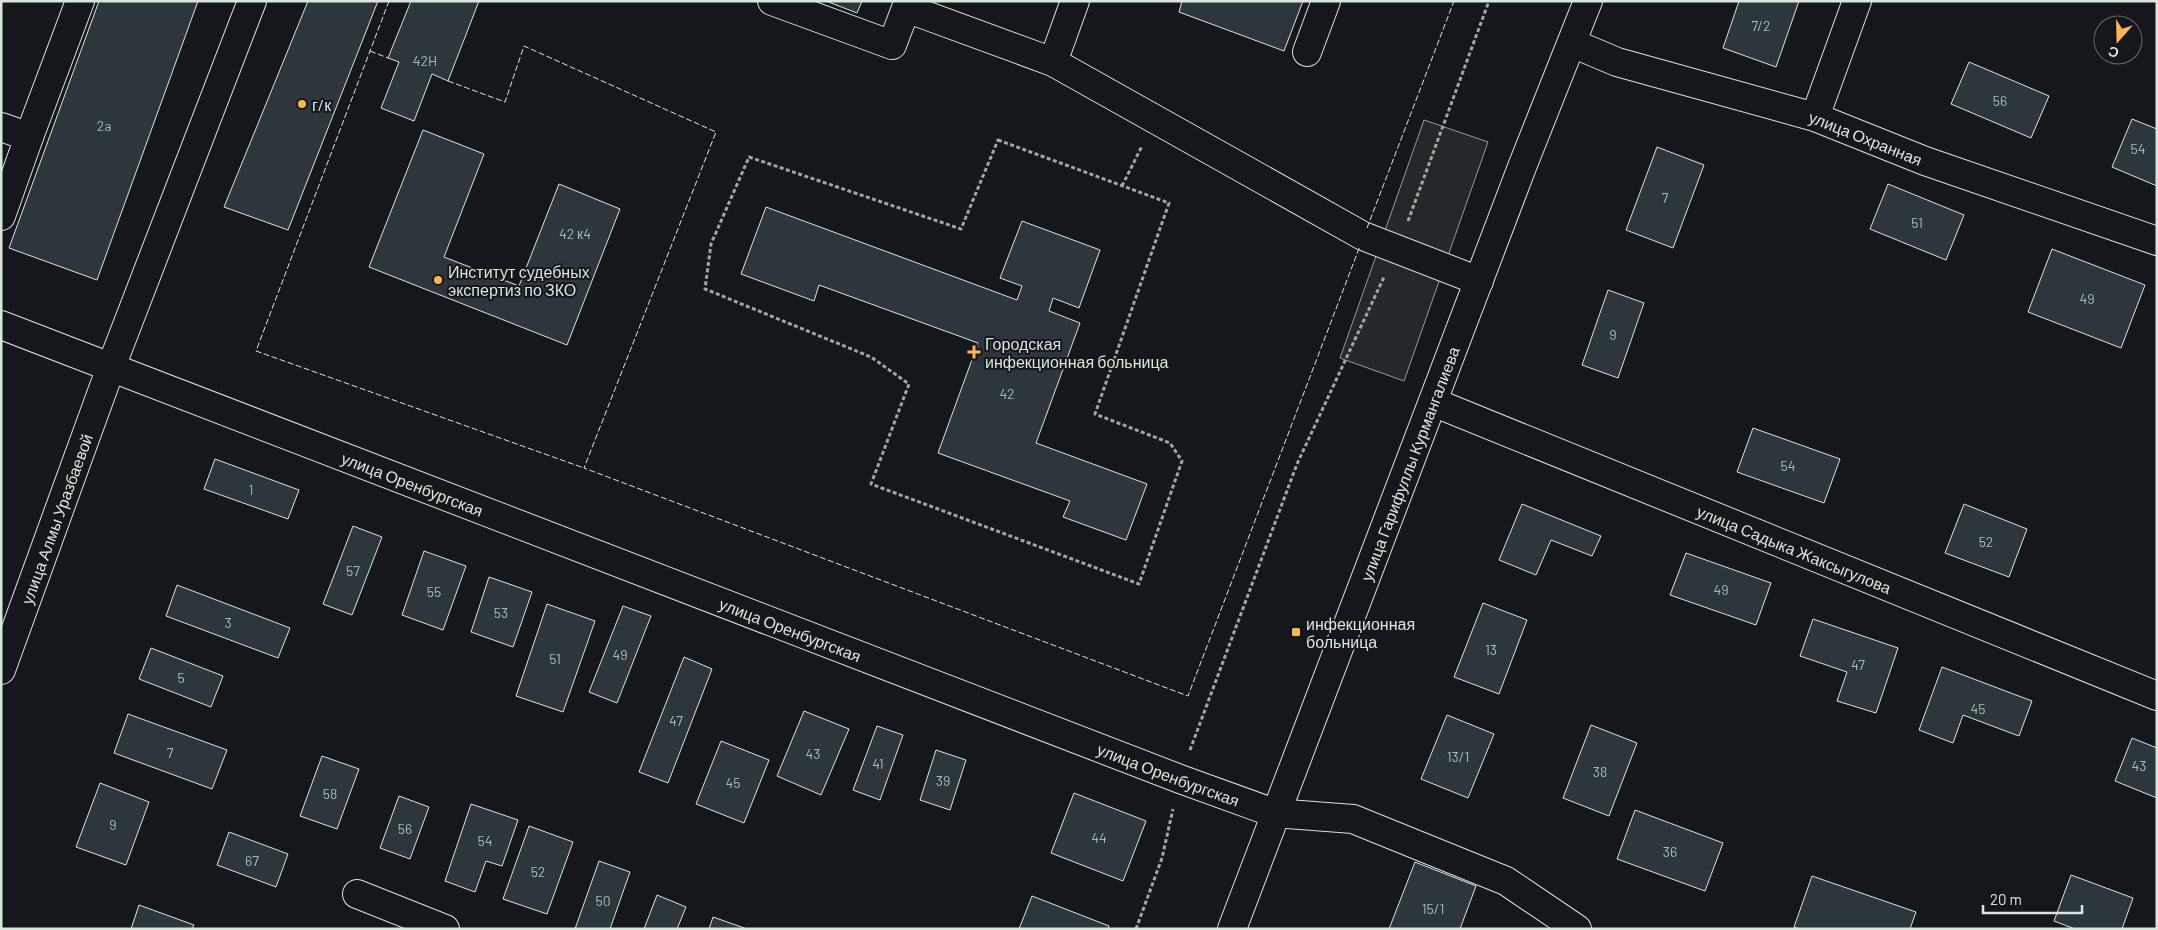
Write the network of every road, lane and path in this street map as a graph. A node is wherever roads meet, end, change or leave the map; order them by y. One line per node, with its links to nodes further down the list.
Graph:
1 (80, 1): 15 (street)
2 (252, 1): 22 (street, улица Алмы Уразбаевой)
3 (772, 1): 11 (street)
4 (1075, 1): 11 (street)
5 (1326, 1): 10 (street)
6 (1489, 1): 19 (path)
7 (1588, 1): 9 (street, улица Гарифуллы Курмангалиева)
8 (1857, 1): 12 (street)
9 (1572, 44): 12 (street, улица Охранная); 20 (street, улица Гарифуллы Курмангалиева)
10 (1307, 52)
11 (1053, 62): 13 (street)
12 (1815, 117): 18 (street, улица Охранная)
13 (1155, 120): 16 (path); 19 (street)
14 (1, 127): 15 (street)
15 (29, 137): 17 (street)
16 (1122, 186): 16 (path)
17 (1, 216)
18 (2157, 241)
19 (1397, 250): 20 (street); 26 (path)
20 (1479, 281): 23 (street, улица Гарифуллы Курмангалиева)
21 (1, 325): 22 (street, улица Оренбургская)
22 (110, 366): 24 (street, улица Алмы Уразбаевой); 26 (street, улица Оренбургская)
23 (1433, 402): 25 (street, улица Садыка Жаксыгулова); 27 (street, улица Гарифуллы Курмангалиева)
24 (1, 670)
25 (2157, 696)
26 (1180, 779): 27 (street, улица Оренбургская); 30 (path)
27 (1274, 813): 31 (street, улица Гарифуллы Курмангалиева); 32 (street, улица Оренбургская)
28 (357, 894): 29 (street)
29 (445, 929)
30 (1136, 929)
31 (1232, 929)
32 (1577, 929)

